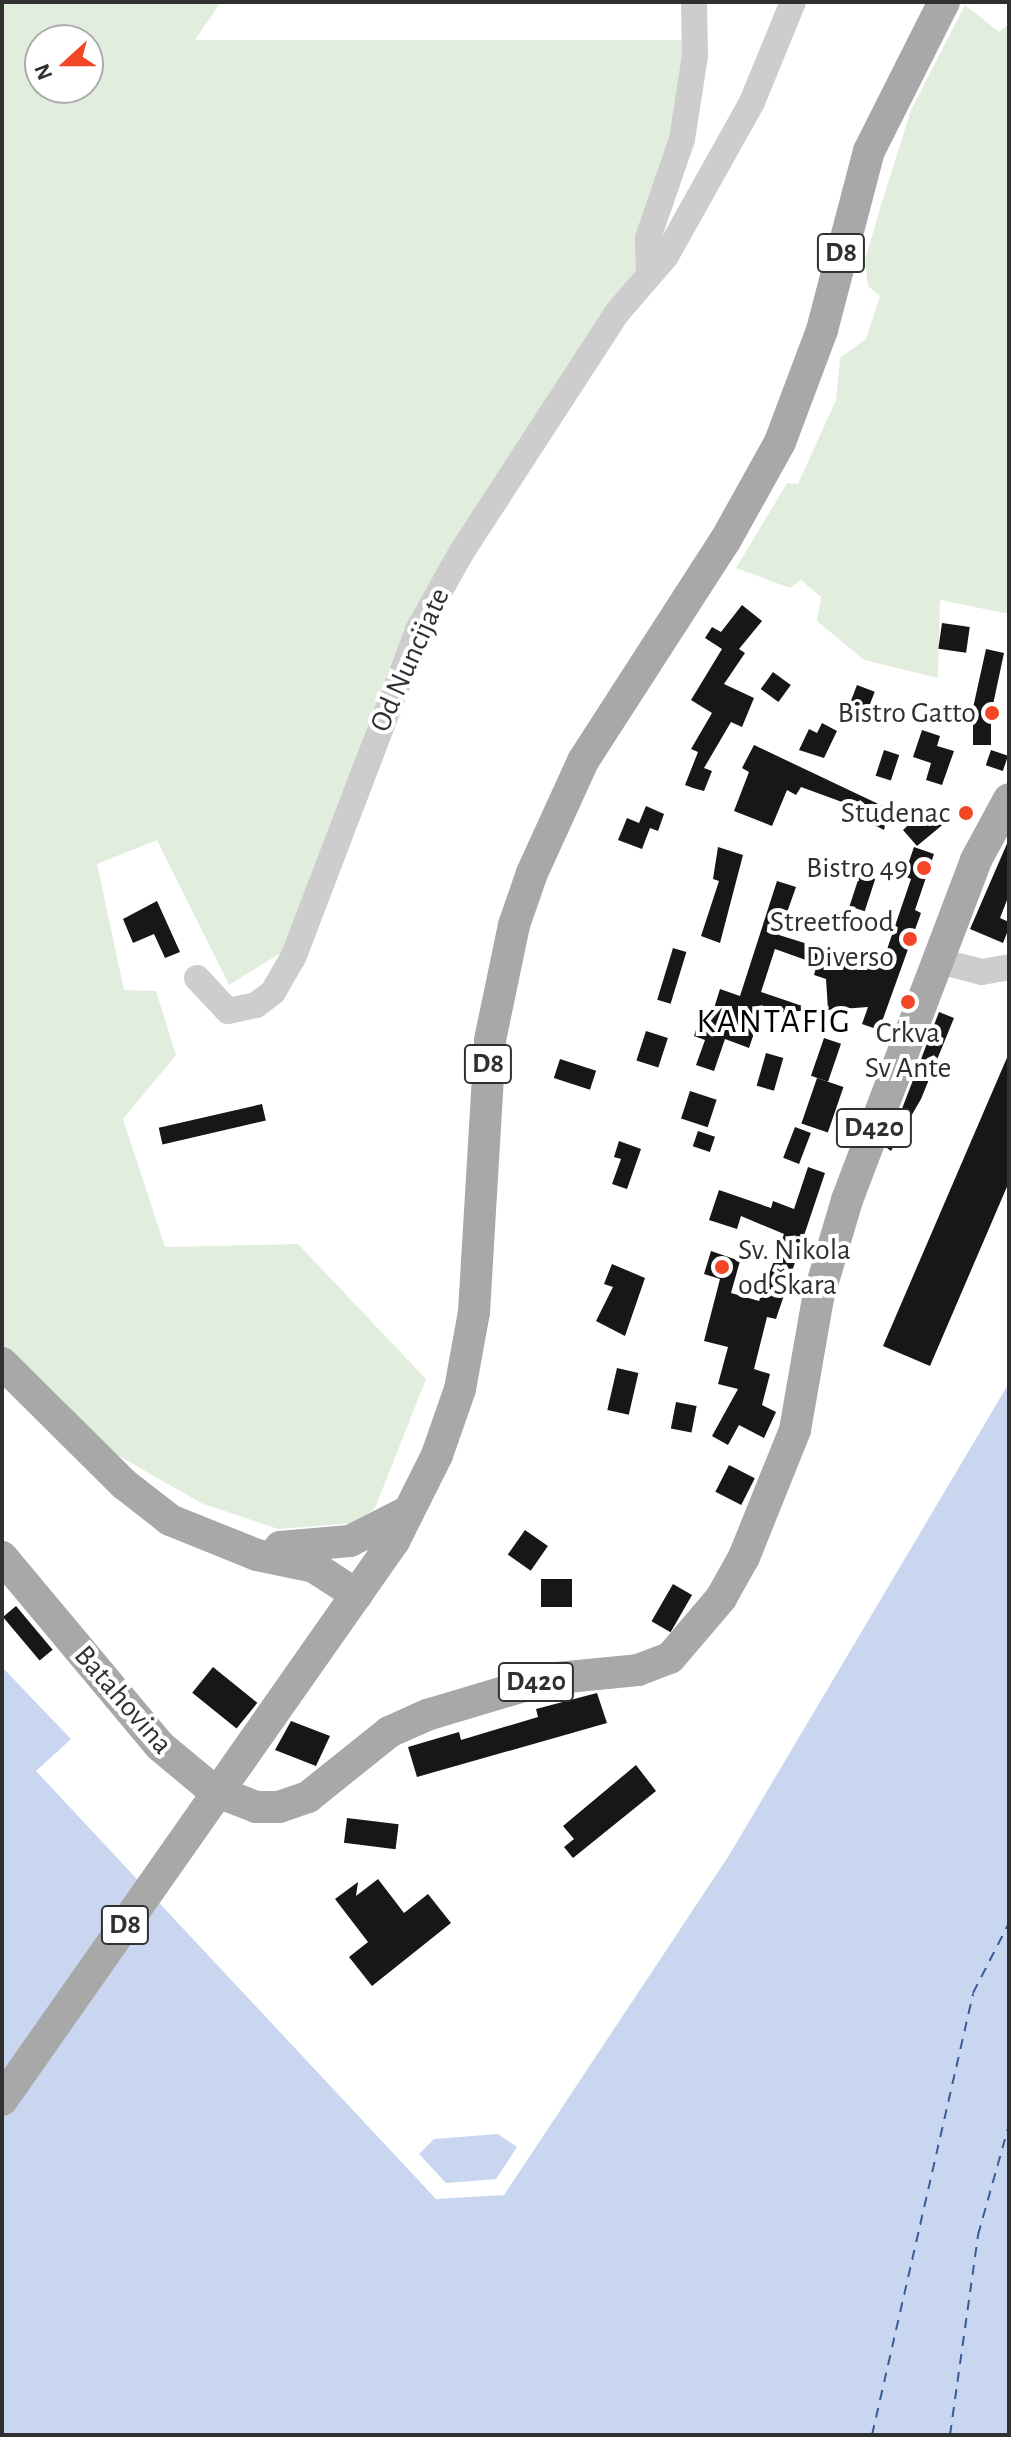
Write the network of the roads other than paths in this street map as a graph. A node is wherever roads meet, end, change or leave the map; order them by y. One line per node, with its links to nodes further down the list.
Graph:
1 (694, 2): 4 (street)
2 (793, 2): 4 (street, Od Nuncijate)
3 (944, 2): 10 (main road, D8)
4 (649, 273): 8 (street, Od Nuncijate)
5 (1009, 799): 6 (main road, D420)
6 (939, 961): 7 (street); 13 (main road, Batahovina / D420)
7 (1009, 967)
8 (197, 978)
9 (2, 1363): 12 (main road)
10 (412, 1509): 11 (main road); 14 (main road, D8)
11 (320, 1547): 12 (main road); 14 (main road)
12 (242, 1550): 14 (main road)
13 (2, 1557)
14 (361, 1590): 15 (main road, D8)
15 (2, 2100)

